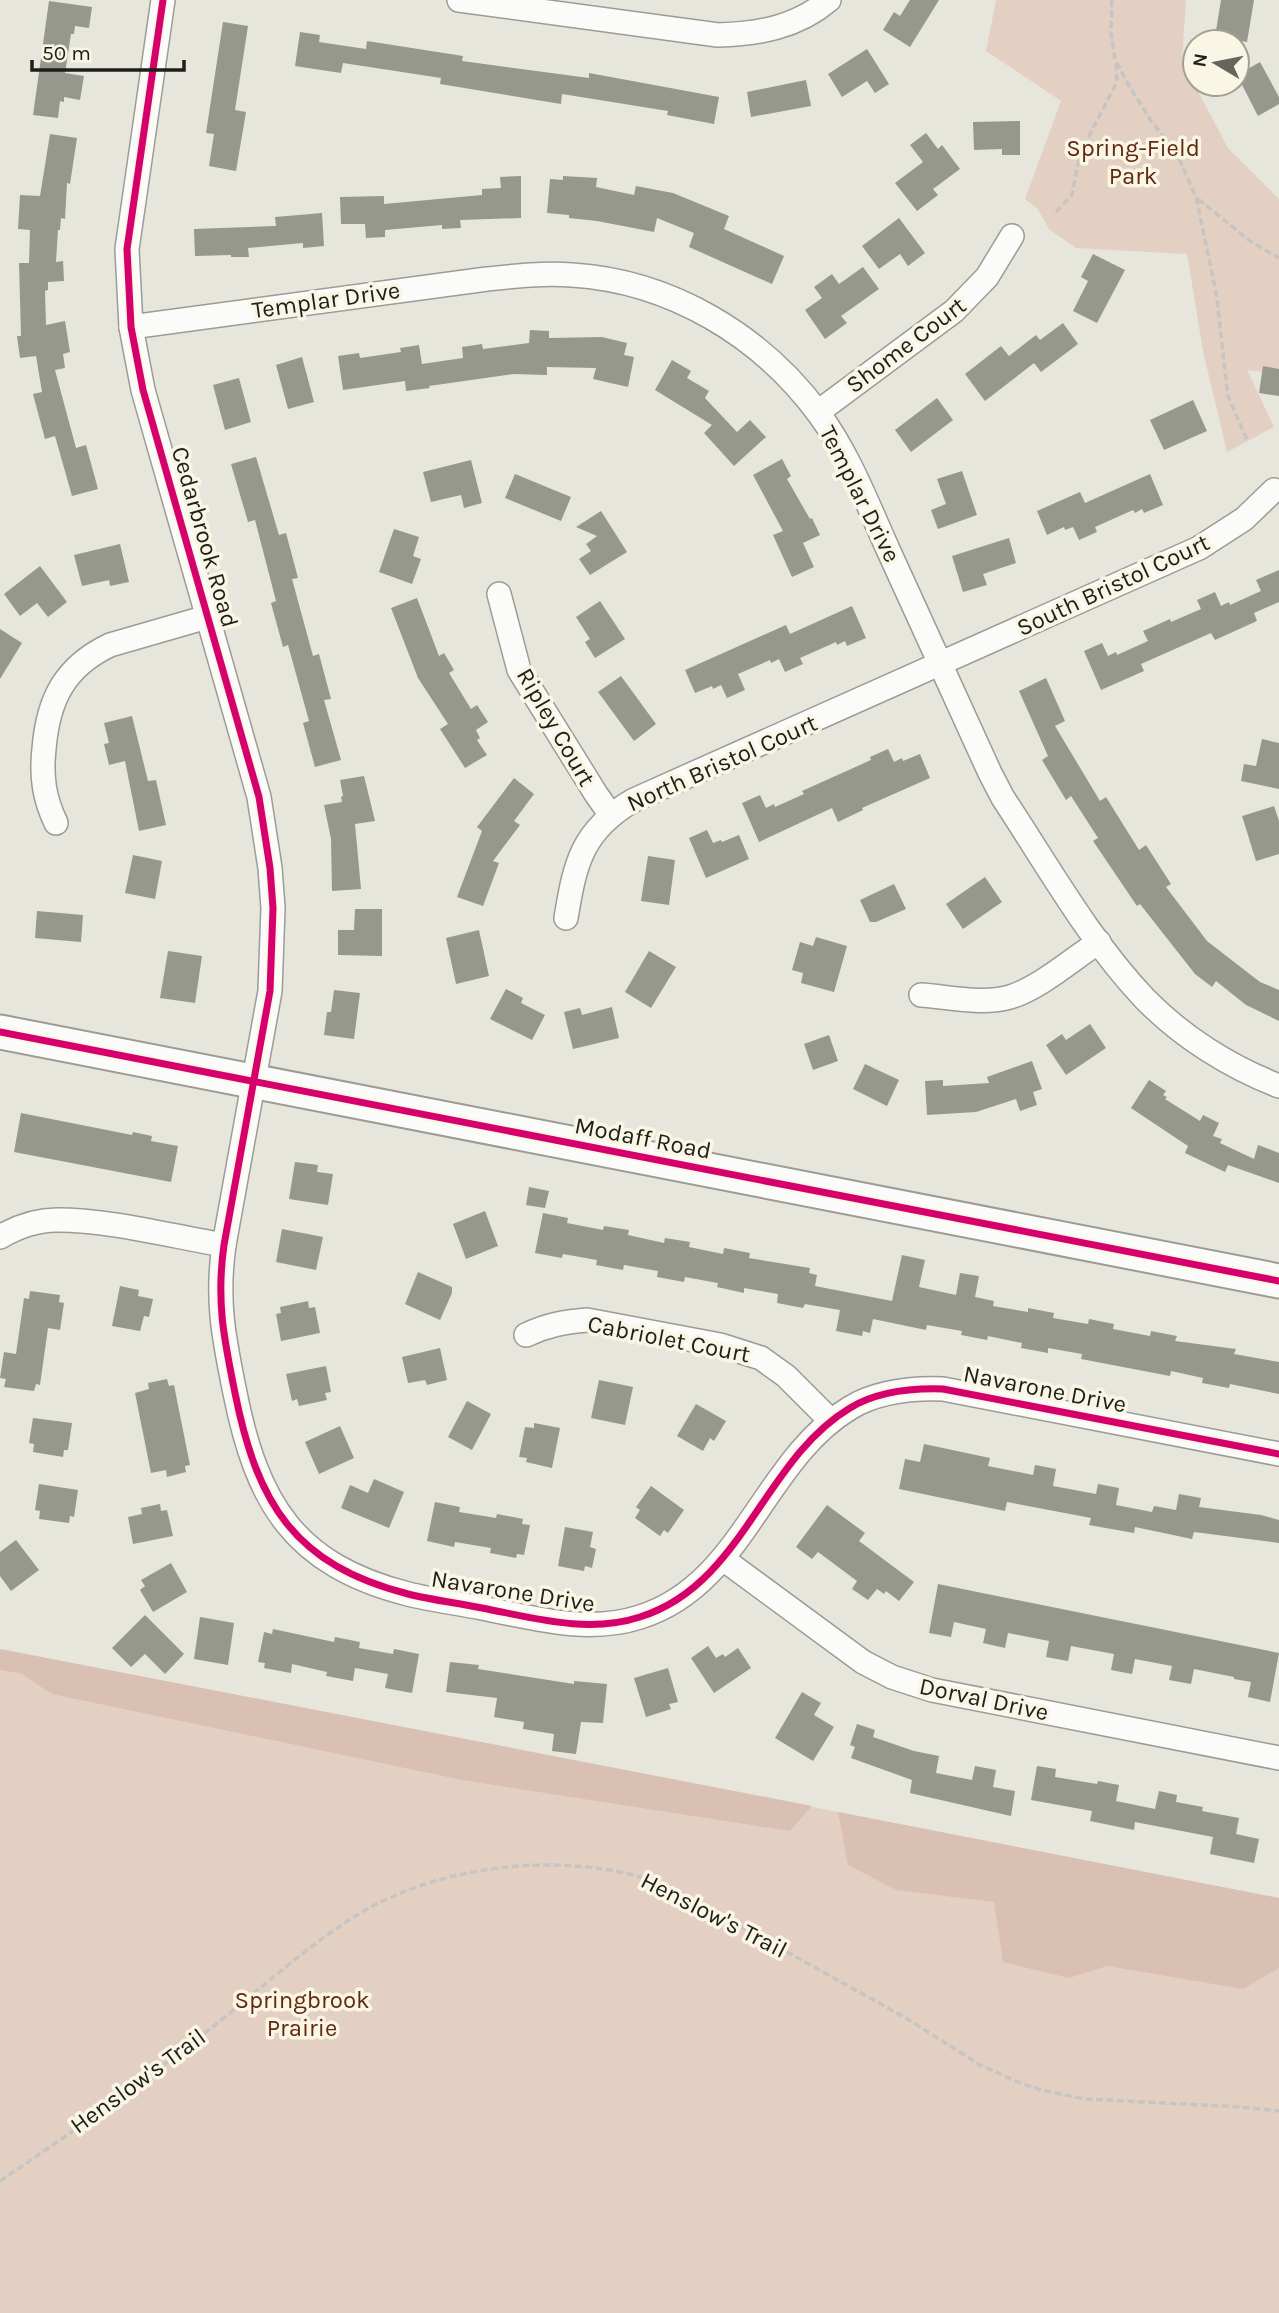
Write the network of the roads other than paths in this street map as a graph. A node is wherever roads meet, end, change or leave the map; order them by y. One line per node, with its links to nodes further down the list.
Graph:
1 (163, 0): 5 (street, Cedarbrook Road)
2 (459, 0): 3 (street)
3 (829, 0)
4 (1012, 236): 6 (street, Shome Court)
5 (131, 327): 6 (street, Templar Drive); 9 (street, Cedarbrook Road)
6 (818, 412): 10 (street, Templar Drive)
7 (1274, 490): 10 (street, South Bristol Court)
8 (499, 594): 11 (street, Ripley Court)
9 (207, 617): 12 (street); 17 (street, Cedarbrook Road)
10 (941, 665): 11 (street, North Bristol Court); 14 (street, Templar Drive)
11 (610, 814): 13 (street, North Bristol Court)
12 (56, 823)
13 (566, 919)
14 (1099, 942): 15 (street); 18 (street, Templar Drive)
15 (921, 995)
16 (0, 1032): 17 (street, Modaff Road)
17 (254, 1082): 20 (street, Navarone Drive); 21 (street, Modaff Road)
18 (1279, 1086)
19 (0, 1237): 20 (street)
20 (224, 1245): 25 (street, Navarone Drive)
21 (1279, 1281)
22 (526, 1335): 23 (street, Cabriolet Court)
23 (831, 1421): 24 (street, Navarone Drive); 25 (street, Navarone Drive)
24 (1279, 1454)
25 (723, 1559): 26 (street, Dorval Drive)
26 (1279, 1758)

